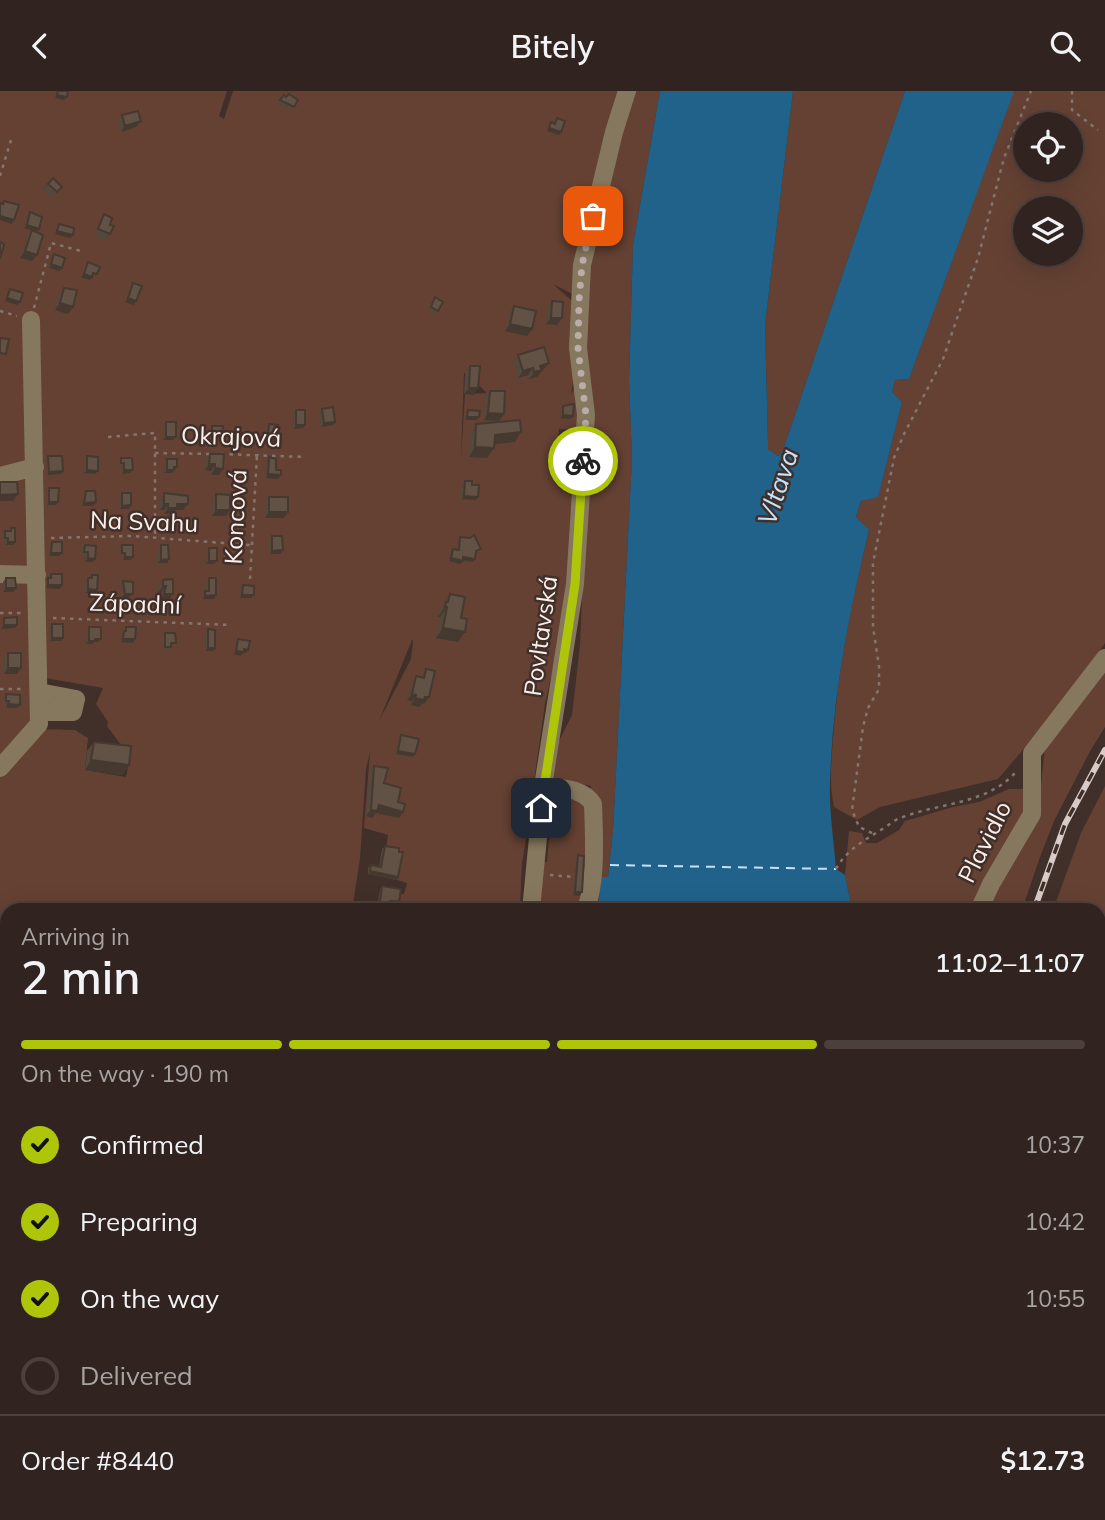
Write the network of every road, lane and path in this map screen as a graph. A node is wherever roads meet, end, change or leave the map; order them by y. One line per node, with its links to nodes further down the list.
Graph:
1 (627, 91): 31 (street, Povltavská)
2 (1031, 91): 32 (path)
3 (1072, 91): 4 (path)
4 (1098, 130)
5 (11, 141): 6 (path)
6 (0, 176)
7 (81, 251): 9 (path)
8 (0, 311): 9 (path)
9 (31, 320): 14 (street)
10 (108, 437): 11 (path)
11 (155, 453): 12 (path, Okrajová); 17 (path)
12 (257, 456): 13 (path, Okrajová); 18 (path, Koncová)
13 (305, 457)
14 (35, 467): 15 (street); 16 (street)
15 (0, 475)
16 (36, 539): 17 (path, Na Svahu); 20 (street)
17 (155, 539): 18 (path, Na Svahu)
18 (250, 545): 21 (path, Koncová)
19 (0, 574): 20 (street)
20 (37, 575): 23 (street)
21 (250, 579)
22 (0, 613): 23 (path, Západní)
23 (38, 615): 24 (path, Západní); 27 (street)
24 (231, 625)
25 (1105, 658): 29 (street)
26 (0, 689): 27 (path)
27 (39, 691): 28 (street); 28 (street)
28 (39, 712): 30 (street)
29 (1032, 753): 32 (path); 38 (street, Plavidlo)
30 (0, 768)
31 (543, 786): 34 (street); 35 (street, Povltavská)
32 (872, 833): 33 (path)
33 (836, 869)
34 (600, 870): 35 (path); 37 (street)
35 (537, 874): 36 (street, Povltavská)
36 (532, 903)
37 (589, 903)
38 (983, 903)

